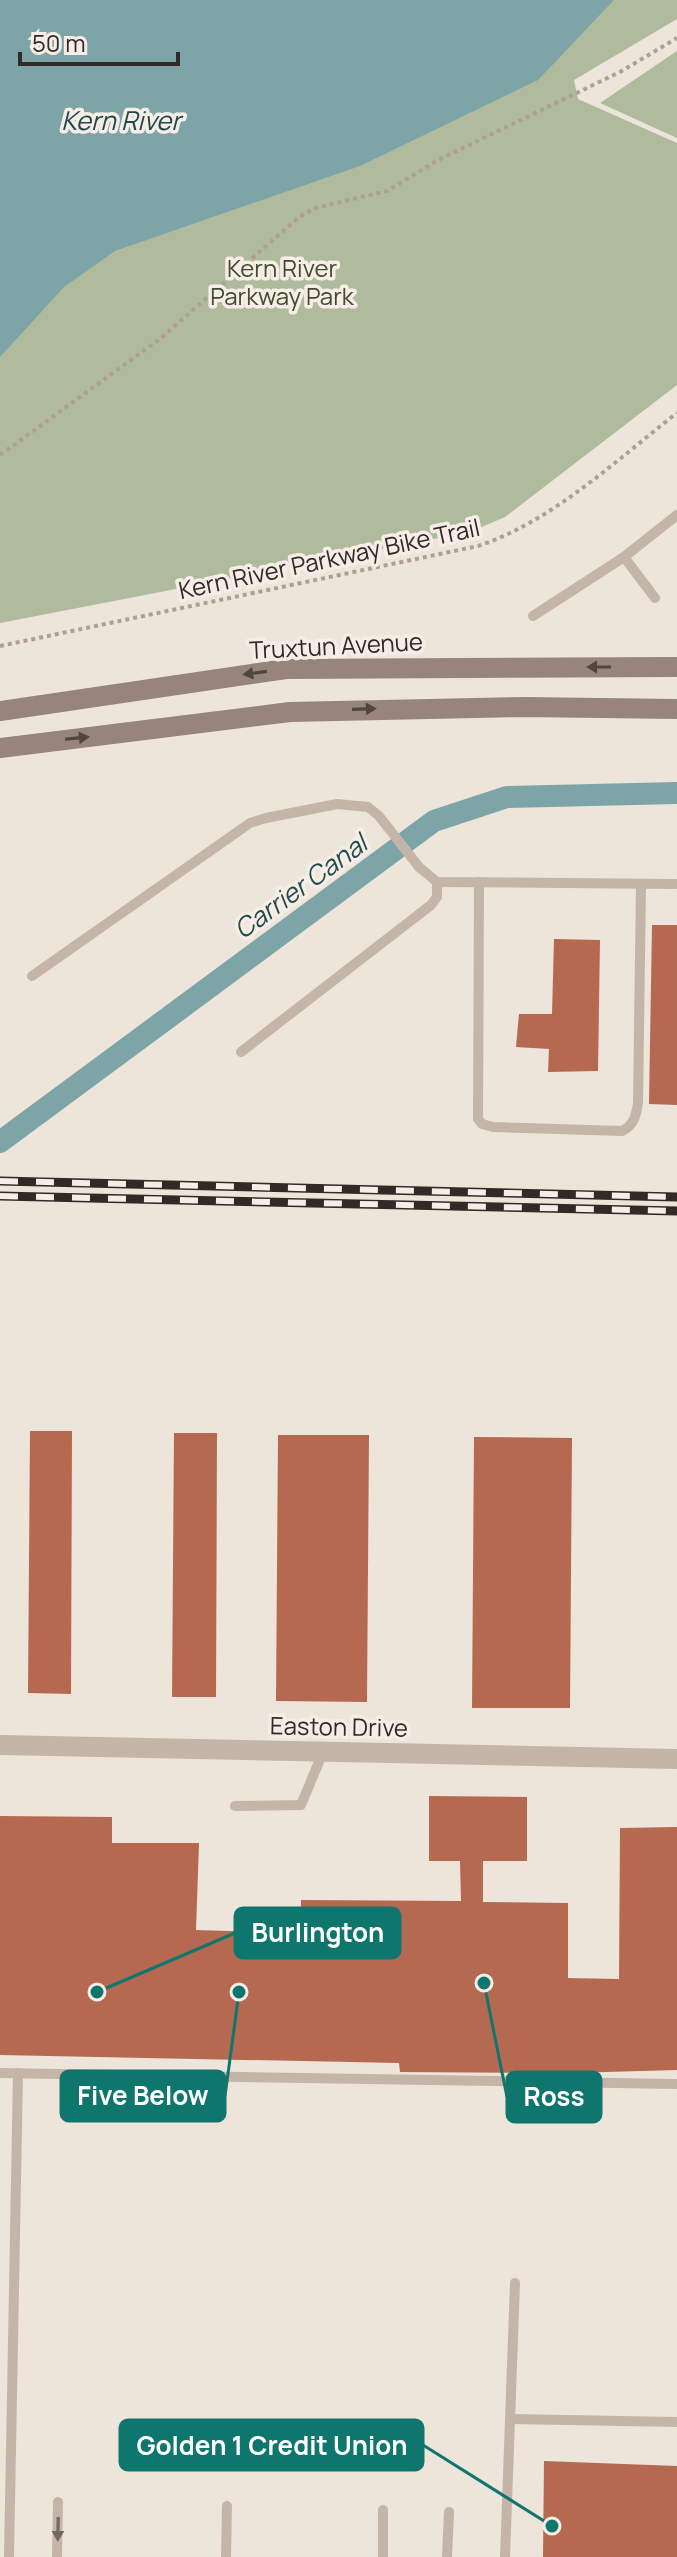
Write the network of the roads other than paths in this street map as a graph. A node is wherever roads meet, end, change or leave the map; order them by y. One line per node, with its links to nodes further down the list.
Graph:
1 (676, 518): 2 (lane)
2 (624, 557): 3 (lane); 4 (lane)
3 (655, 598)
4 (533, 616)
5 (677, 667): 7 (main road, Truxtun Avenue, one-way to 7)
6 (677, 709): 8 (main road, one-way to 6)
7 (0, 711)
8 (0, 748)
9 (437, 882): 10 (lane); 13 (lane); 14 (lane)
10 (479, 882): 11 (lane); 11 (lane)
11 (641, 884): 12 (lane)
12 (677, 884)
13 (32, 976)
14 (241, 1052)
15 (0, 1745): 16 (street, Easton Drive)
16 (323, 1752): 17 (street, Easton Drive); 18 (lane)
17 (677, 1759)
18 (235, 1806)
19 (0, 2073): 20 (lane)
20 (18, 2073): 21 (lane); 29 (lane)
21 (677, 2084)
22 (515, 2283): 23 (lane)
23 (511, 2419): 24 (lane); 34 (lane)
24 (677, 2422)
25 (58, 2502): 30 (lane, one-way to 30)
26 (227, 2506): 31 (lane)
27 (383, 2510): 32 (lane)
28 (449, 2512): 33 (lane)
29 (9, 2557)
30 (57, 2557)
31 (226, 2557)
32 (383, 2557)
33 (447, 2557)
34 (505, 2557)

